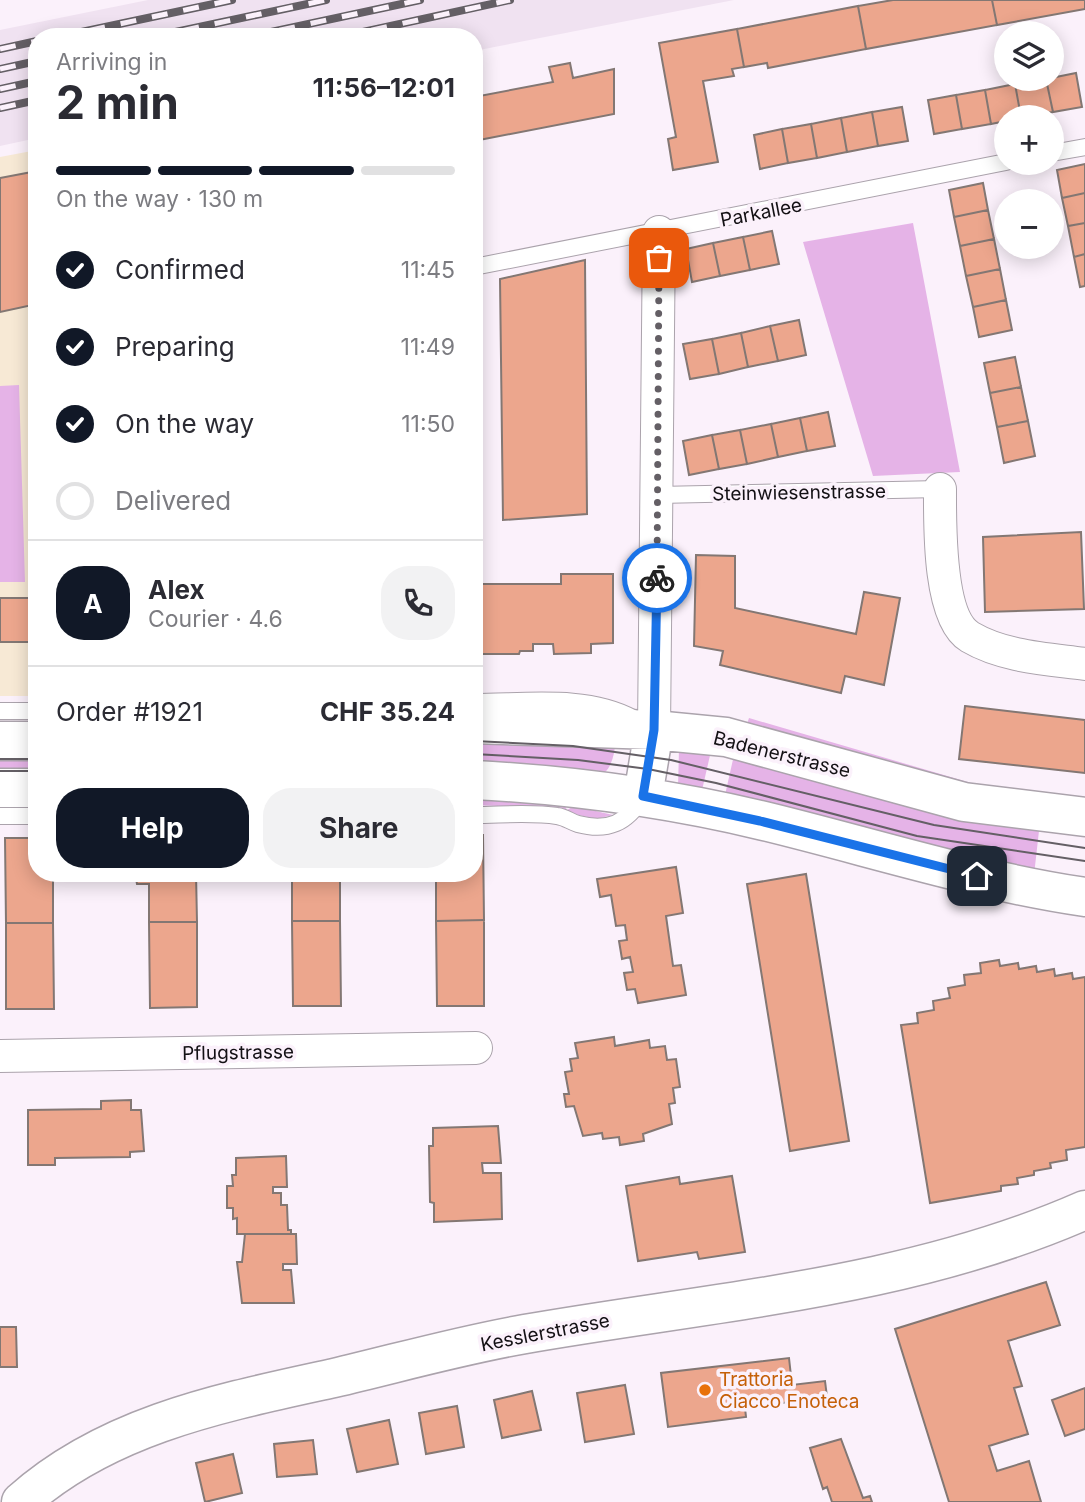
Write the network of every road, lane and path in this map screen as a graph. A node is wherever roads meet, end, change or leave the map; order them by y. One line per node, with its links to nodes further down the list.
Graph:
1 (1085, 147): 2 (lane)
2 (1064, 151)
3 (994, 164): 4 (lane, Parkallee)
4 (659, 232): 5 (lane, Parkallee); 7 (street)
5 (483, 265)
6 (940, 489): 7 (lane, Steinwiesenstrasse); 8 (street)
7 (658, 495): 13 (street)
8 (1085, 663)
9 (483, 702): 13 (lane)
10 (28, 710): 11 (lane)
11 (0, 711)
12 (483, 724): 13 (main road, Badenerstrasse)
13 (654, 730): 19 (main road); 23 (main road, Badenerstrasse)
14 (0, 741): 15 (main road)
15 (28, 741)
16 (483, 781): 19 (main road)
17 (0, 788): 18 (main road)
18 (28, 788)
19 (643, 796): 20 (lane); 24 (main road)
20 (483, 815)
21 (0, 816): 22 (lane)
22 (28, 816)
23 (1085, 817)
24 (1085, 897)
25 (475, 1048): 26 (street, Pflugstrasse)
26 (0, 1056)
27 (1085, 1210): 28 (main road, Kesslerstrasse)
28 (22, 1502)

